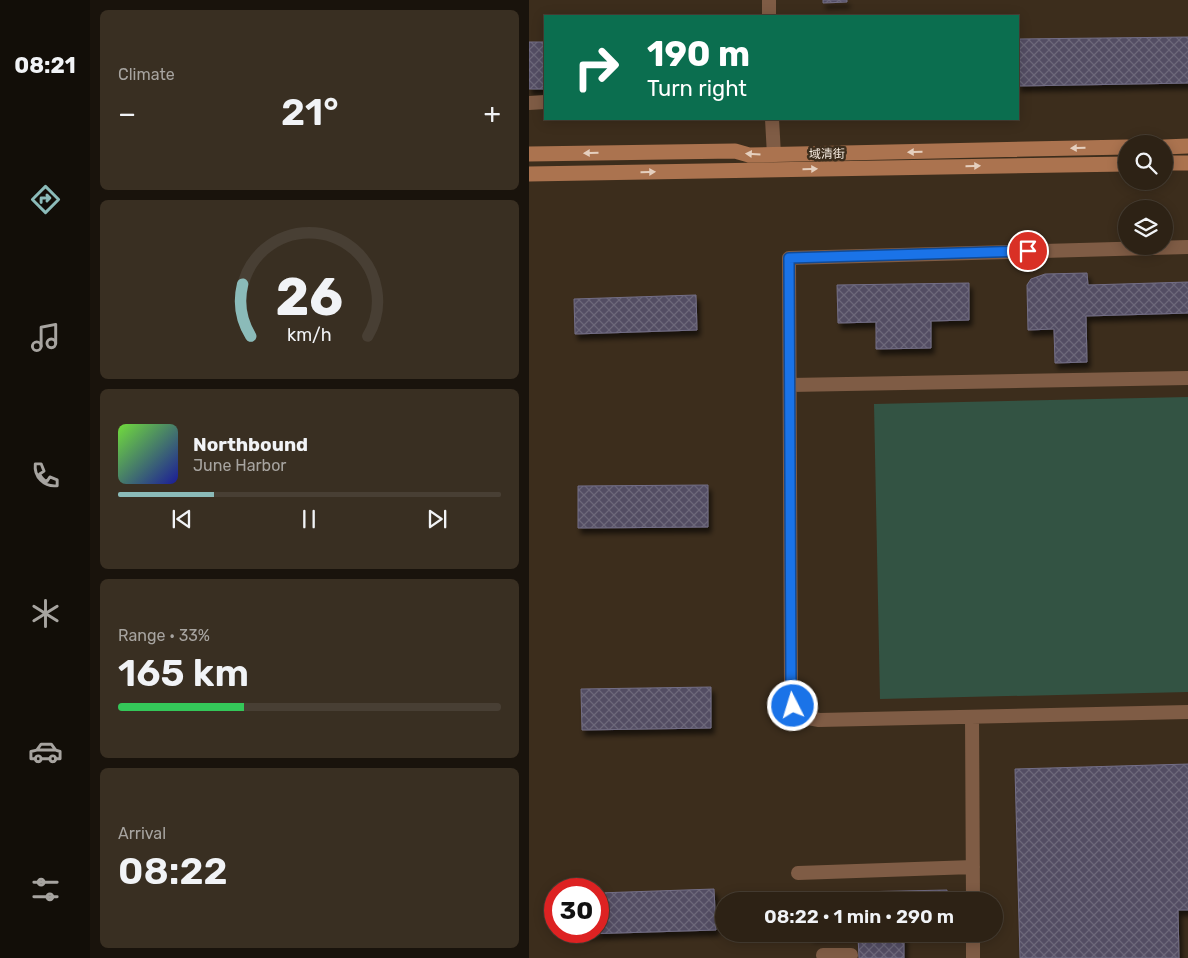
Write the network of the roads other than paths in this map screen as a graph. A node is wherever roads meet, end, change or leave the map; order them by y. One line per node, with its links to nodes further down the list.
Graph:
1 (769, 0): 2 (street)
2 (769, 15)
3 (544, 102): 4 (street)
4 (529, 103)
5 (773, 120): 10 (street)
6 (1173, 146): 7 (street)
7 (1188, 146)
8 (1118, 147): 10 (street, 域清街, one-way to 10)
9 (529, 154): 10 (street, 域清街, one-way to 9)
10 (773, 155)
11 (1173, 163): 12 (street)
12 (1188, 163)
13 (1118, 164): 14 (street, 域清街, one-way to 13)
14 (529, 174)
15 (1188, 247): 17 (street)
16 (1188, 378): 17 (street)
17 (789, 385): 19 (street)
18 (1188, 712): 19 (street)
19 (972, 717): 20 (street)
20 (973, 866): 21 (street); 22 (street)
21 (798, 873)
22 (973, 892)
23 (973, 942): 26 (street)
24 (851, 953): 25 (street)
25 (823, 955)
26 (973, 958)

